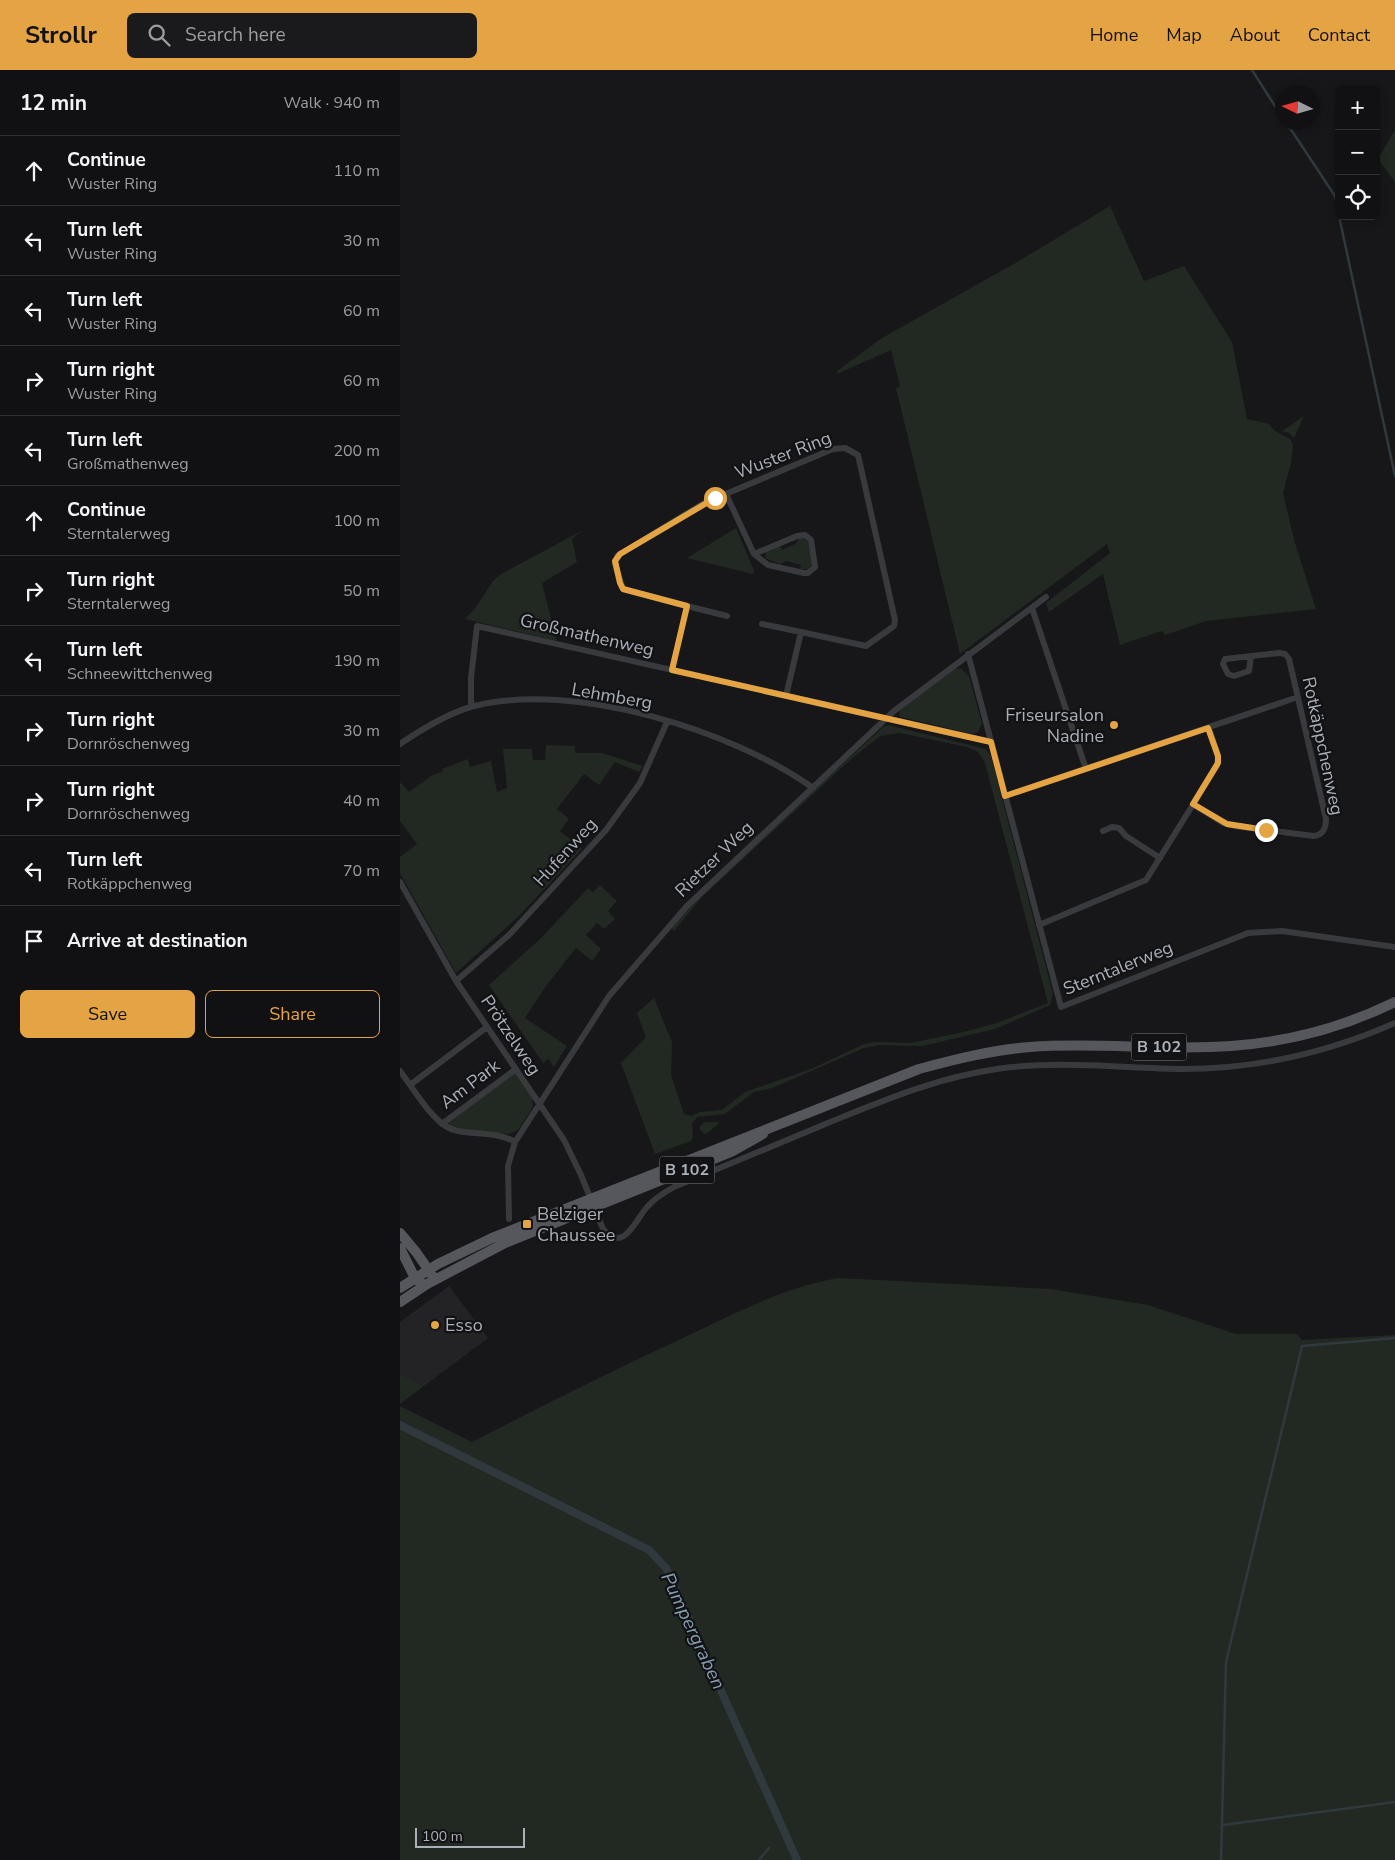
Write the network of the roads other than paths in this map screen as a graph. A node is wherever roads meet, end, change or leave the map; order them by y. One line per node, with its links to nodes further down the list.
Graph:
1 (726, 494): 2 (street); 4 (street, Wuster Ring); 8 (street, Wuster Ring)
2 (754, 554): 2 (street)
3 (1046, 597): 5 (street, Rietzer Weg)
4 (687, 606): 6 (street, Wuster Ring); 11 (street)
5 (1032, 608): 9 (street, Rietzer Weg); 20 (street)
6 (727, 616)
7 (762, 624): 8 (street, Wuster Ring)
8 (801, 632): 12 (street)
9 (968, 654): 15 (street, Rietzer Weg); 18 (street, Sterntalerweg)
10 (1251, 656): 10 (street, Rotkäppchenweg); 13 (street, Rotkäppchenweg)
11 (672, 670): 12 (street, Großmathenweg); 14 (street, Großmathenweg)
12 (786, 696): 15 (street, Großmathenweg)
13 (1298, 697): 17 (street); 23 (street, Rotkäppchenweg)
14 (471, 707): 16 (street, Lehmberg); 19 (street, Lehmberg)
15 (886, 718): 18 (street); 21 (street, Rietzer Weg)
16 (667, 722): 21 (street, Lehmberg); 29 (street, Hufenweg)
17 (1208, 728): 20 (street); 23 (street)
18 (991, 742): 22 (street, Sterntalerweg)
19 (400, 744)
20 (1086, 769): 22 (street)
21 (813, 788): 36 (street, Rietzer Weg)
22 (1005, 796): 27 (street, Sterntalerweg)
23 (1193, 804): 25 (street)
24 (1103, 831): 25 (street)
25 (1160, 858): 27 (street)
26 (400, 882): 29 (street, Prötzelweg)
27 (1039, 925): 28 (street, Sterntalerweg)
28 (1395, 947)
29 (456, 980): 32 (street, Prötzelweg)
30 (1395, 1002): 39 (main road, B 102)
31 (1395, 1024): 39 (street, Prötzelweg)
32 (487, 1027): 33 (street, Prötzelweg); 35 (street)
33 (516, 1069): 36 (street, Prötzelweg); 37 (street, Am Park)
34 (400, 1072): 35 (street)
35 (410, 1085): 37 (street)
36 (539, 1104): 38 (street, Rietzer Weg); 39 (street, Prötzelweg)
37 (442, 1124): 38 (street)
38 (515, 1142): 40 (street, Rietzer Weg)
39 (592, 1203): 43 (main road, B 102); 45 (main road, B 102)
40 (508, 1219)
41 (400, 1234): 43 (main road)
42 (400, 1248): 44 (main road)
43 (429, 1269): 44 (main road, B 102); 45 (main road)
44 (415, 1278): 45 (main road); 46 (main road)
45 (431, 1282): 47 (main road)
46 (400, 1288)
47 (400, 1302)

